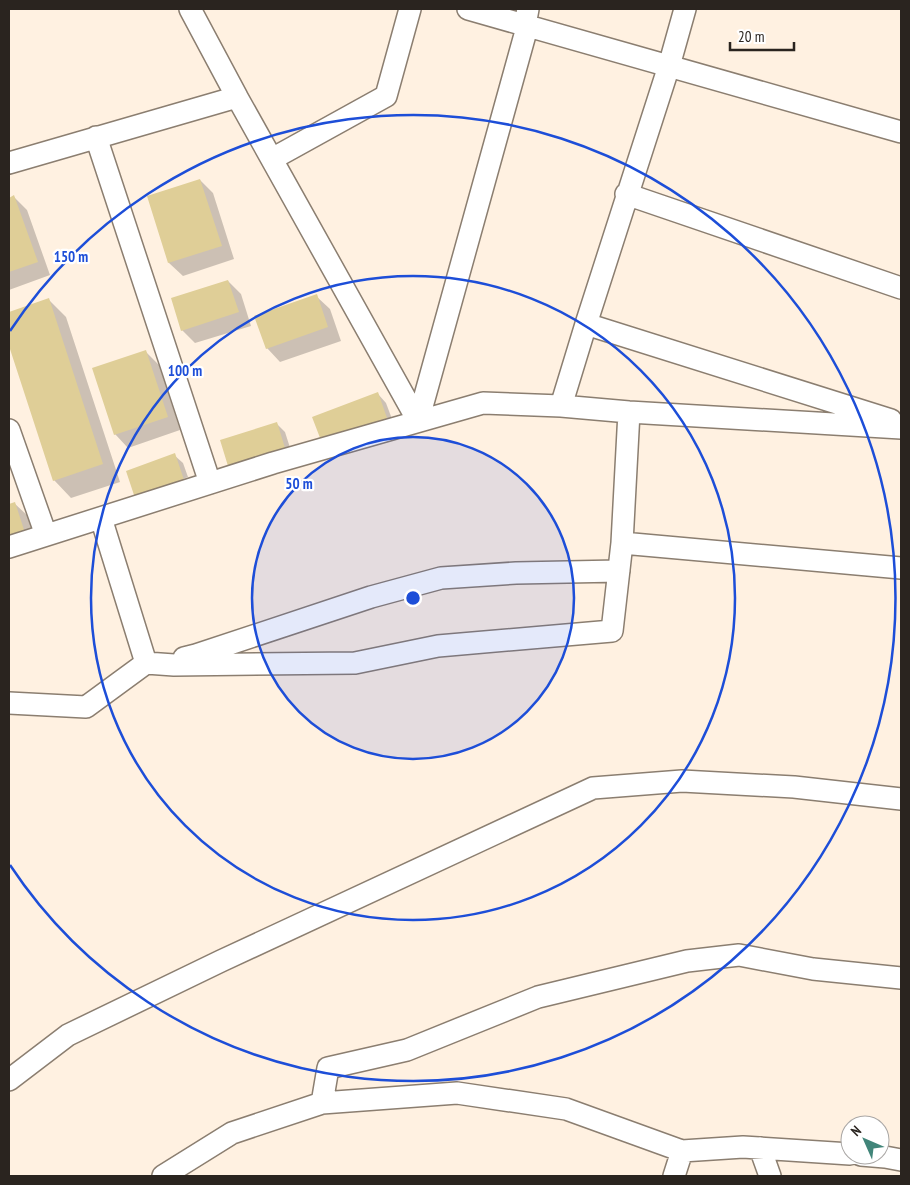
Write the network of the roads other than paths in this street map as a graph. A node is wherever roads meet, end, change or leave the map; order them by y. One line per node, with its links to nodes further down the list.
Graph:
1 (190, 9): 7 (street)
2 (410, 9): 10 (street)
3 (468, 9): 5 (street)
4 (685, 9): 6 (street)
5 (527, 17): 6 (street); 17 (street)
6 (669, 66): 8 (street); 12 (street)
7 (237, 97): 9 (street); 10 (street)
8 (901, 132)
9 (96, 137): 11 (street); 21 (street)
10 (272, 159): 17 (street)
11 (9, 164)
12 (626, 194): 13 (street); 14 (street)
13 (901, 288)
14 (586, 324): 15 (street); 18 (street)
15 (561, 406): 16 (street); 17 (street)
16 (629, 412): 19 (street); 24 (street)
17 (418, 421): 21 (street)
18 (901, 423)
19 (901, 428)
20 (9, 430): 23 (street)
21 (210, 483): 22 (street)
22 (101, 518): 23 (street); 28 (street)
23 (46, 535): 25 (street)
24 (622, 543): 26 (street); 27 (street)
25 (9, 547)
26 (901, 568)
27 (619, 571): 28 (street); 28 (street)
28 (151, 663): 29 (street)
29 (9, 703)
30 (901, 799): 32 (street)
31 (901, 978): 33 (street)
32 (9, 1080)
33 (322, 1103): 35 (street); 37 (street)
34 (760, 1148): 35 (street); 36 (street); 39 (street)
35 (682, 1152): 38 (street)
36 (840, 1153)
37 (163, 1176)
38 (674, 1176)
39 (770, 1176)

